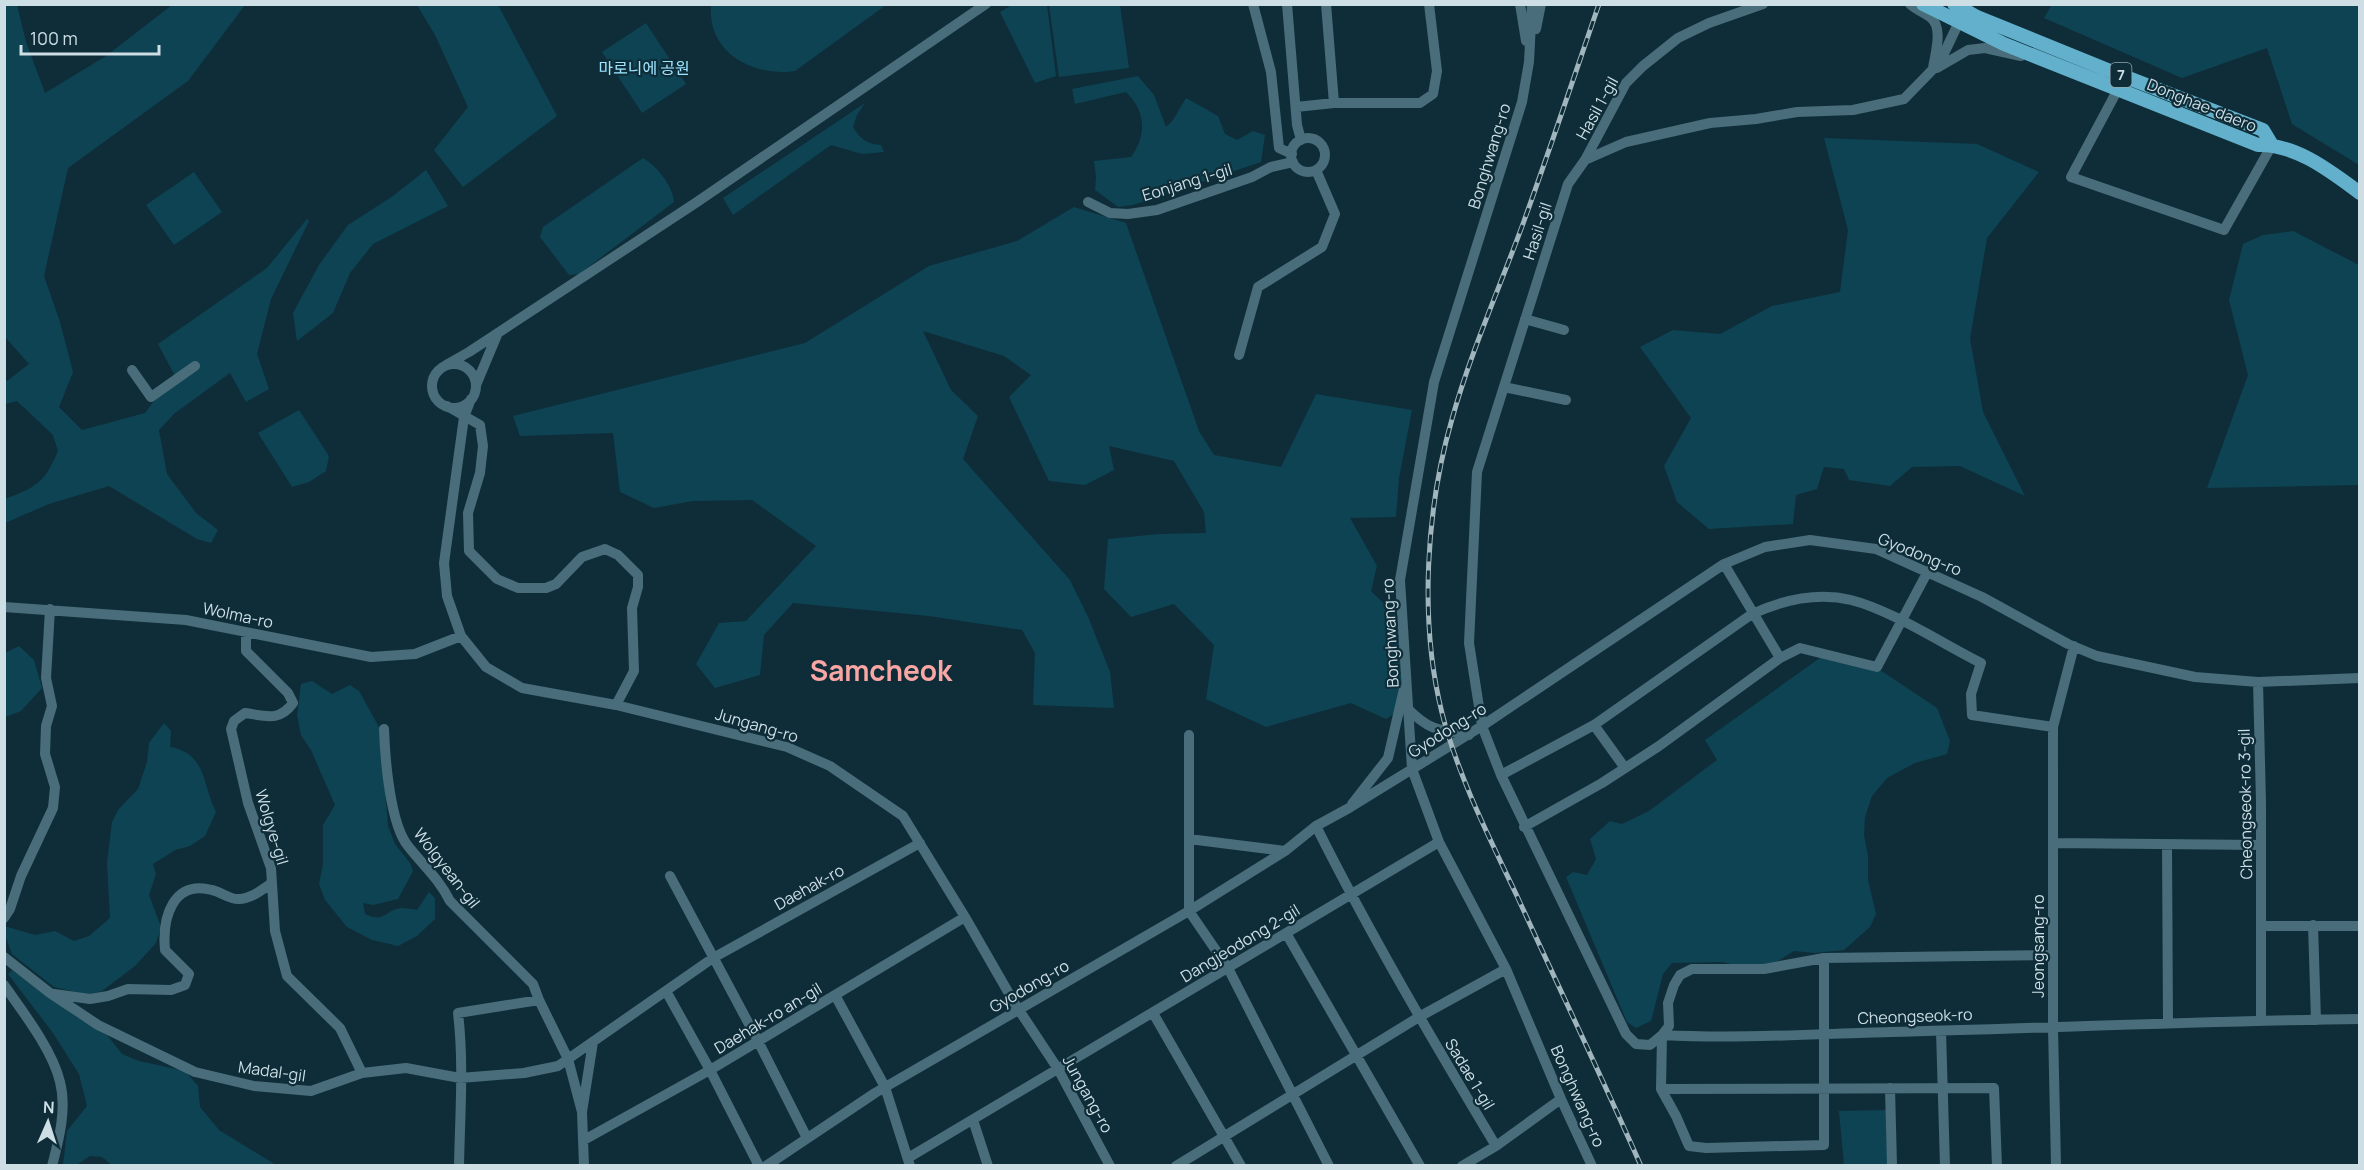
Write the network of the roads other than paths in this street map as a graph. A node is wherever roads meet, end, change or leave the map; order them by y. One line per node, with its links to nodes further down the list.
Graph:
1 (986, 4): 29 (street)
2 (1252, 4): 22 (street)
3 (1287, 4): 19 (street)
4 (1326, 4): 18 (street)
5 (1429, 4): 18 (street)
6 (1520, 4): 14 (street)
7 (1532, 4): 14 (street, Bonghwang-ro)
8 (1541, 4): 14 (street)
9 (1763, 4): 23 (street, Hasil 1-gil)
10 (1910, 4): 16 (street)
11 (1923, 4): 13 (main road, Donghae-daero / 7)
12 (1959, 7): 13 (main road); 21 (main road, Donghae-daero / 7)
13 (1958, 24): 15 (main road, Donghae-daero / 7); 16 (street)
14 (1529, 62): 51 (street, Bonghwang-ro)
15 (2071, 70): 16 (street); 17 (main road, Donghae-daero / 7)
16 (1932, 71): 23 (street)
17 (2118, 89): 21 (main road, Donghae-daero / 7); 21 (street)
18 (1334, 103): 19 (street)
19 (1296, 107): 20 (street)
20 (1301, 140): 22 (street); 24 (street)
21 (2272, 145): 25 (main road, Donghae-daero / 7)
22 (1292, 158): 24 (street); 26 (street, Eonjang 1-gil)
23 (1585, 160): 27 (street, Hasil-gil)
24 (1316, 170): 30 (street)
25 (2360, 193)
26 (1088, 202)
27 (1525, 319): 28 (street); 35 (street, Hasil-gil)
28 (1564, 330)
29 (497, 334): 31 (street); 34 (street)
30 (1239, 355)
31 (446, 365): 34 (street); 38 (street)
32 (195, 366): 33 (street)
33 (132, 370)
34 (476, 385): 36 (street)
35 (1504, 387): 37 (street); 56 (street, Hasil-gil)
36 (471, 399): 38 (street); 39 (street, Jungang-ro)
37 (1566, 400)
38 (447, 406): 39 (street)
39 (464, 417): 47 (street, Jungang-ro); 53 (street)
40 (1724, 564): 41 (street, Gyodong-ro); 44 (street); 56 (street, Gyodong-ro)
41 (1928, 571): 45 (street); 48 (street, Gyodong-ro)
42 (4, 607): 43 (street, Wolma-ro)
43 (50, 609): 46 (street, Wolma-ro); 79 (street)
44 (1752, 614): 45 (street); 49 (street); 55 (street)
45 (1902, 622): 49 (street); 57 (street)
46 (246, 633): 47 (street, Wolma-ro); 75 (street, Wolgye-gil)
47 (461, 636): 53 (street, Jungang-ro)
48 (2074, 646): 52 (street, Gyodong-ro); 57 (street, Jeongsang-ro)
49 (1780, 658): 61 (street)
50 (2360, 678): 52 (street, Gyodong-ro)
51 (1407, 680): 54 (street, Bonghwang-ro); 64 (street)
52 (2258, 682): 72 (street, Cheongseok-ro 3-gil)
53 (616, 705): 69 (street, Jungang-ro)
54 (1408, 709): 60 (street); 62 (street, Bonghwang-ro)
55 (1594, 725): 61 (street); 63 (street)
56 (1482, 726): 60 (street, Gyodong-ro); 63 (street, Cheongseok-ro)
57 (2053, 727): 70 (street, Jeongsang-ro)
58 (384, 729): 94 (street, Wolgyean-gil)
59 (1189, 735): 67 (street)
60 (1469, 735): 62 (street, Gyodong-ro)
61 (1625, 768): 66 (street)
62 (1412, 769): 64 (street, Gyodong-ro); 68 (street, Bonghwang-ro)
63 (1501, 775): 66 (street, Cheongseok-ro)
64 (1349, 808): 65 (street, Gyodong-ro)
65 (1316, 826): 73 (street, Gyodong-ro); 76 (street)
66 (1524, 827): 105 (street, Cheongseok-ro)
67 (1189, 838): 73 (street); 77 (street)
68 (1439, 842): 76 (street, Dangjeodong 2-gil); 89 (street, Bonghwang-ro)
69 (920, 843): 78 (street, Jungang-ro); 86 (street, Daehak-ro)
70 (2054, 843): 71 (street); 84 (street, Jeongsang-ro)
71 (2167, 845): 72 (street); 101 (street)
72 (2261, 845): 80 (street, Cheongseok-ro 3-gil)
73 (1285, 851): 77 (street, Gyodong-ro)
74 (670, 876): 86 (street)
75 (272, 883): 92 (street); 112 (street, Wolgye-gil)
76 (1350, 895): 83 (street, Dangjeodong 2-gil); 97 (street, Sadae 1-gil)
77 (1189, 911): 88 (street); 95 (street, Gyodong-ro)
78 (965, 917): 93 (street, Daehak-ro an-gil); 95 (street, Jungang-ro)
79 (4, 918)
80 (2261, 926): 81 (street); 99 (street, Cheongseok-ro 3-gil)
81 (2313, 926): 82 (street); 100 (street)
82 (2360, 926)
83 (1286, 933): 88 (street, Dangjeodong 2-gil); 108 (street)
84 (2053, 955): 87 (street); 102 (street, Jeongsang-ro)
85 (4, 957): 92 (street, Madal-gil)
86 (713, 958): 91 (street, Daehak-ro); 106 (street)
87 (1824, 958): 104 (street); 105 (street)
88 (1228, 968): 96 (street, Dangjeodong 2-gil); 119 (street)
89 (1506, 969): 97 (street); 120 (street, Bonghwang-ro)
90 (4, 985): 128 (street)
91 (666, 991): 107 (street, Daehak-ro); 110 (street)
92 (50, 993): 112 (street, Madal-gil)
93 (835, 995): 106 (street, Daehak-ro an-gil); 114 (street)
94 (539, 1000): 109 (street, Wolgyean-gil); 113 (street)
95 (1018, 1009): 111 (street, Jungang-ro); 114 (street, Gyodong-ro)
96 (1153, 1012): 111 (street, Dangjeodong 2-gil); 123 (street)
97 (1419, 1017): 108 (street); 126 (street, Sadae 1-gil)
98 (2360, 1018): 100 (street, Cheongseok-ro)
99 (2261, 1020): 100 (street, Cheongseok-ro); 101 (street, Cheongseok-ro)
100 (2316, 1020)
101 (2168, 1022): 102 (street, Cheongseok-ro)
102 (2053, 1027): 103 (street, Cheongseok-ro); 144 (street, Jeongsang-ro)
103 (1941, 1031): 104 (street, Cheongseok-ro); 116 (street)
104 (1823, 1034): 105 (street, Cheongseok-ro); 118 (street)
105 (1662, 1035): 117 (street)
106 (758, 1041): 110 (street, Daehak-ro an-gil); 124 (street)
107 (593, 1042): 109 (street, Madal-gil); 121 (street)
108 (1357, 1055): 119 (street); 138 (street)
109 (568, 1059): 113 (street, Madal-gil); 121 (street)
110 (710, 1070): 125 (street, Daehak-ro an-gil); 131 (street)
111 (1058, 1070): 122 (street, Dangjeodong 2-gil); 134 (street, Jungang-ro)
112 (362, 1073): 113 (street, Madal-gil)
113 (460, 1078): 129 (street)
114 (885, 1087): 124 (street, Gyodong-ro); 127 (street)
115 (1890, 1088): 116 (street); 118 (street); 141 (street)
116 (1942, 1088): 142 (street); 143 (street)
117 (1661, 1089): 118 (street); 118 (street)
118 (1823, 1089)
119 (1292, 1095): 123 (street); 137 (street)
120 (1561, 1099): 126 (street); 140 (street, Bonghwang-ro)
121 (582, 1112): 125 (street)
122 (973, 1120): 127 (street, Dangjeodong 2-gil); 133 (street)
123 (1223, 1137): 135 (street); 136 (street)
124 (807, 1138): 132 (street, Gyodong-ro)
125 (584, 1140): 130 (street)
126 (1496, 1146): 139 (street)
127 (909, 1162)
128 (52, 1166)
129 (459, 1166)
130 (584, 1166)
131 (759, 1166)
132 (766, 1166)
133 (988, 1166)
134 (1110, 1166)
135 (1176, 1166)
136 (1241, 1166)
137 (1329, 1166)
138 (1420, 1166)
139 (1462, 1166)
140 (1592, 1166)
141 (1892, 1166)
142 (1945, 1166)
143 (1997, 1166)
144 (2056, 1166)

